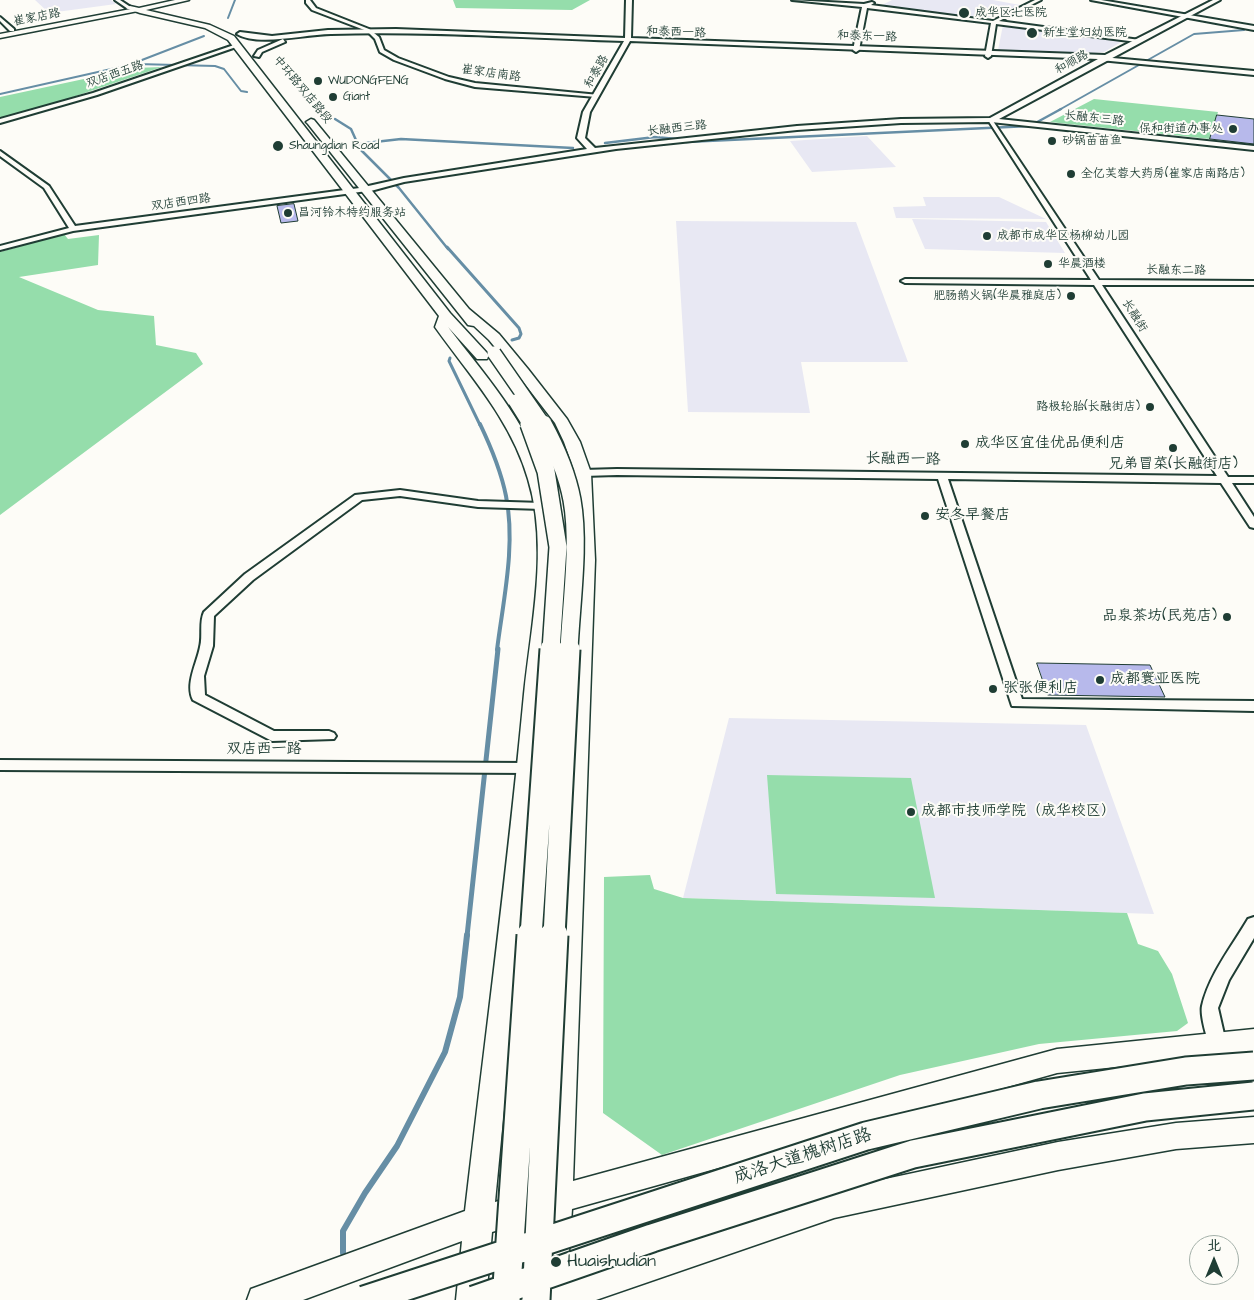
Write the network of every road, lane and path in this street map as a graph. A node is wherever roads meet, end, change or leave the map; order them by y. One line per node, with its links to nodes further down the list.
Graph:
1 (117, 0): 12 (street)
2 (165, 0): 12 (main road)
3 (308, 0): 19 (street)
4 (629, 0): 24 (street, 和泰路)
5 (794, 0): 11 (street)
6 (878, 0): 11 (street)
7 (1039, 0): 16 (street)
8 (1093, 0): 14 (street)
9 (1217, 0): 14 (street, 和顺路)
10 (183, 1): 12 (main road); 13 (main road)
11 (865, 6): 16 (street); 26 (street)
12 (139, 8): 13 (main road); 18 (main road, 崔家店路); 22 (main road, 崔家店路); 25 (main road, 中环路双店路段)
13 (167, 12): 21 (main road)
14 (1186, 16): 17 (street); 23 (street, 和顺路)
15 (0, 18): 18 (street)
16 (994, 22): 23 (street); 27 (street)
17 (1254, 28)
18 (12, 30): 20 (main road, 崔家店路)
19 (368, 31): 21 (street, 和泰西一路); 24 (street, 和泰西一路); 28 (street, 和泰西一路); 32 (street, 崔家店南路)
20 (0, 32)
21 (240, 34): 28 (main road, 中环路双店路段)
22 (0, 36)
23 (1137, 40): 29 (street, 和顺路)
24 (627, 41): 26 (street, 和泰东一路); 32 (street, 和泰路)
25 (236, 46): 34 (street, 双店西五路); 40 (main road, 中环路双店路段)
26 (856, 49): 27 (street, 和泰东一路)
27 (988, 54): 29 (street, 和泰东一路)
28 (256, 56): 31 (main road, 中环路双店路段)
29 (1102, 59): 30 (street); 35 (street, 和顺路)
30 (1254, 73)
31 (282, 87)
32 (596, 95): 37 (street, 和泰路)
33 (307, 116): 39 (main road, 中环路双店路段)
34 (0, 121)
35 (994, 126): 36 (street, 长融东三路); 37 (street, 长融西三路); 44 (street, 长融街)
36 (1254, 148)
37 (593, 151): 39 (street, 长融西三路)
38 (0, 153): 41 (street)
39 (367, 188): 40 (street, 双店西四路); 46 (main road, 中环路双店路段)
40 (351, 192): 41 (street, 双店西四路); 47 (main road, 中环路双店路段)
41 (73, 229): 42 (street, 双店西四路)
42 (0, 248)
43 (905, 281): 44 (street, 长融东二路)
44 (1097, 281): 45 (street, 长融东二路); 52 (street, 长融街)
45 (1254, 283)
46 (466, 312): 48 (main road); 49 (main road)
47 (445, 316): 48 (main road); 51 (main road)
48 (488, 354): 71 (main road, bridge); 72 (main road, bridge)
49 (583, 473): 50 (street, 长融西一路); 51 (street, 长融西一路); 66 (main road)
50 (942, 476): 52 (street, 长融西一路); 56 (street)
51 (537, 479): 54 (main road)
52 (1223, 479): 53 (street, 长融西一路); 55 (street, 长融街)
53 (1254, 480)
54 (542, 506): 57 (street); 59 (main road)
55 (1254, 525)
56 (1254, 706)
57 (329, 736)
58 (0, 765): 59 (street, 双店西一路)
59 (528, 768): 67 (main road)
60 (1254, 924): 62 (street)
61 (1254, 1041): 62 (main road)
62 (1217, 1043): 66 (main road)
63 (1254, 1066): 69 (main road, 成洛大道槐树店路, bridge)
64 (1254, 1096): 70 (main road, 成洛大道槐树店路, bridge)
65 (1254, 1130): 73 (main road)
66 (558, 1200): 67 (main road); 73 (main road)
67 (478, 1221): 68 (main road); 70 (main road)
68 (262, 1300)
69 (364, 1300)
70 (473, 1300)
71 (506, 1300)
72 (536, 1300)
73 (551, 1300)

